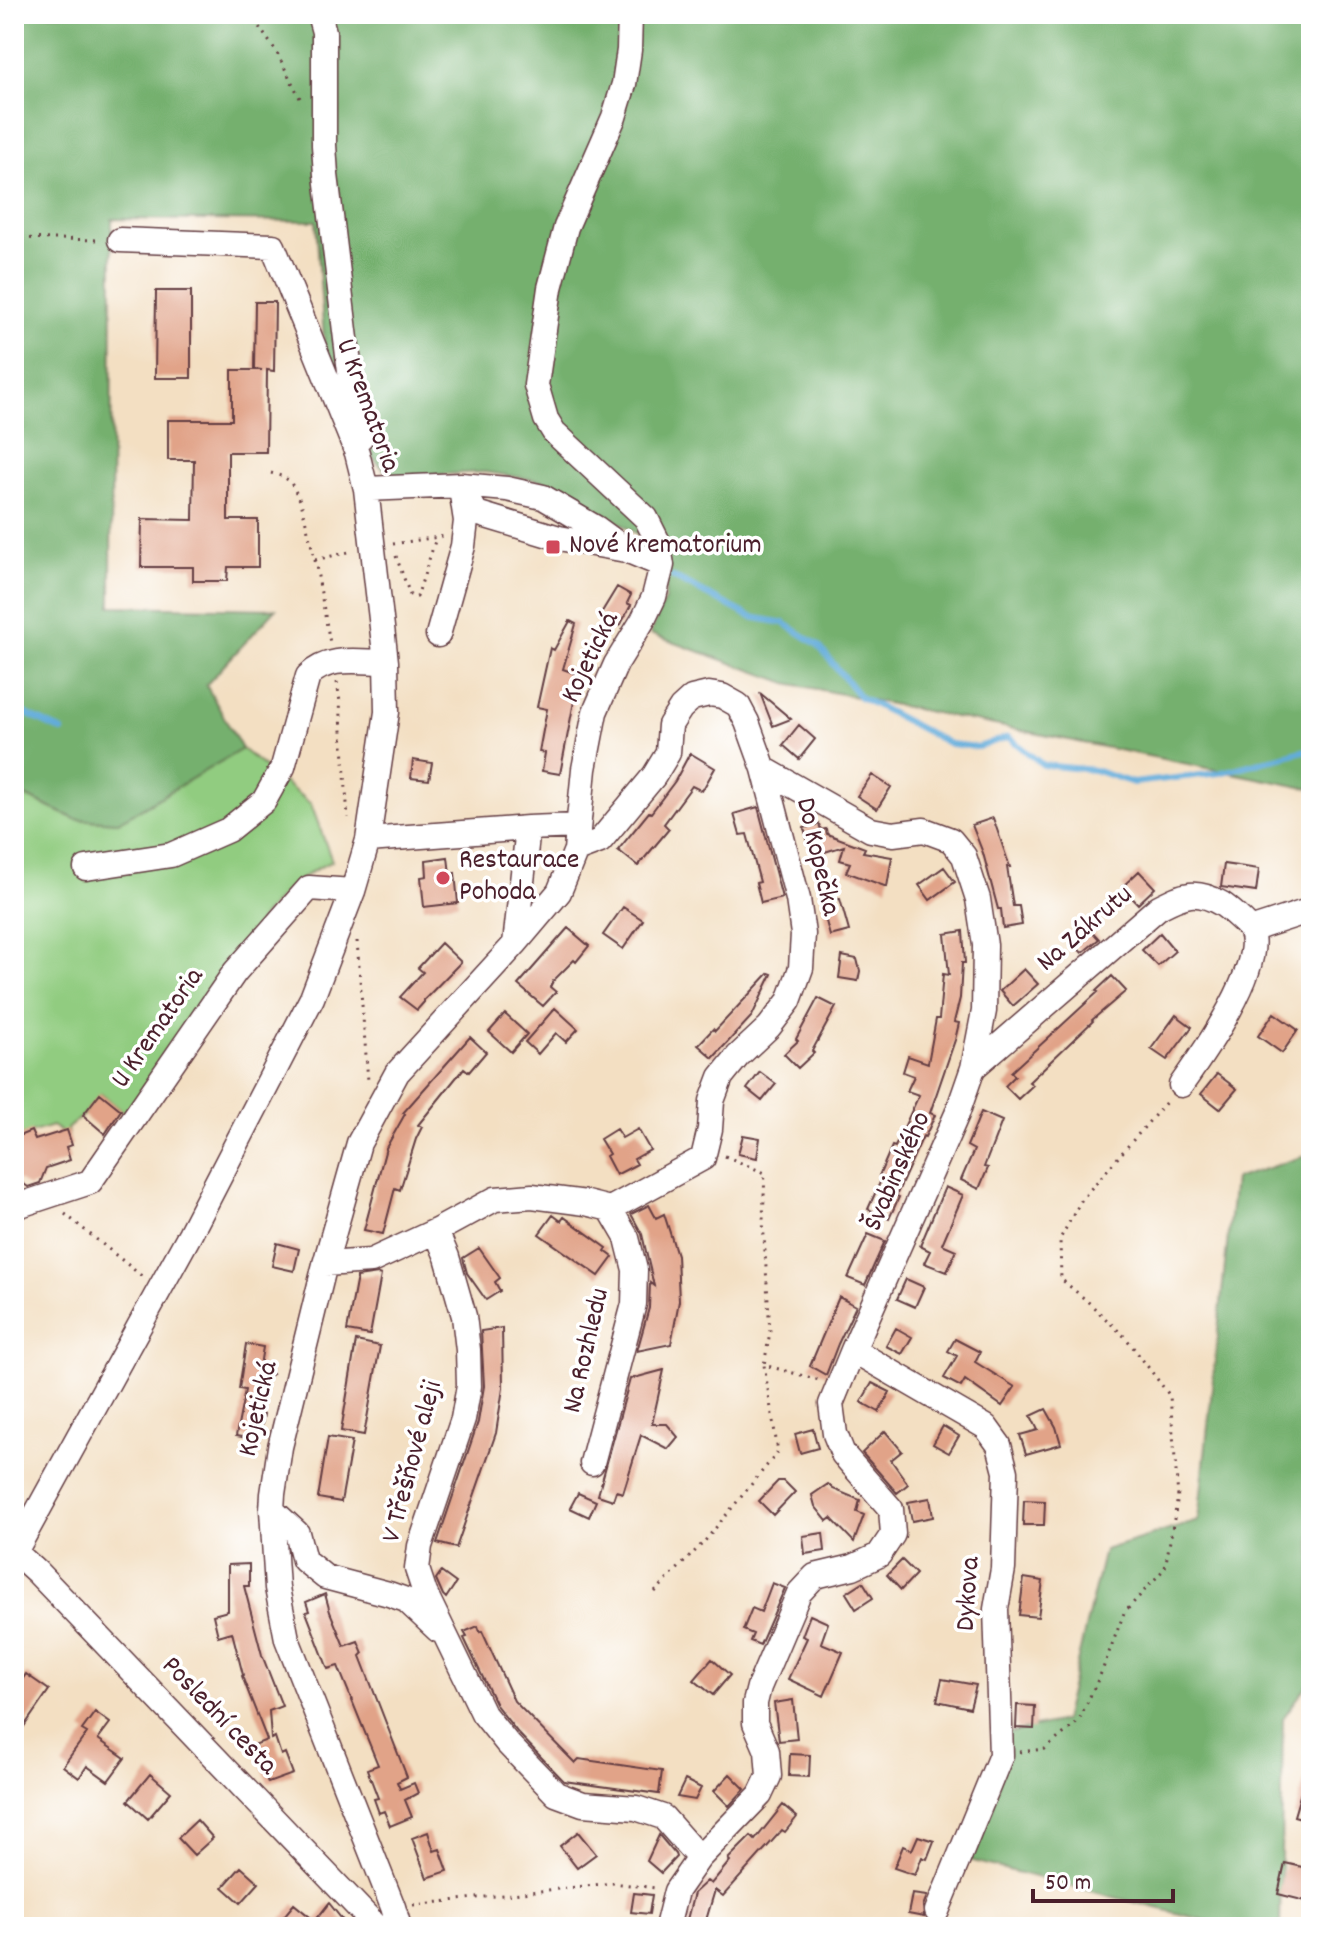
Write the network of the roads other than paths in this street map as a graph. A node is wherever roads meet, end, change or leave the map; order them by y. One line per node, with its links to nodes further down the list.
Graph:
1 (319, 14): 4 (street)
2 (630, 14): 8 (street)
3 (120, 240): 4 (street, U Krematoria)
4 (357, 453): 6 (street, U Krematoria)
5 (461, 485): 6 (street); 7 (street); 7 (street); 9 (street)
6 (366, 489): 10 (street, U Krematoria)
7 (626, 550): 8 (street)
8 (662, 565): 14 (street, Kojetická)
9 (438, 635)
10 (386, 662): 13 (street, U Krematoria); 15 (street)
11 (764, 769): 14 (street); 20 (street, Švabinského); 23 (street, Do Kopečka)
12 (528, 828): 13 (street); 14 (street); 19 (street)
13 (358, 834): 16 (street, U Krematoria)
14 (577, 838): 19 (street, Kojetická)
15 (86, 868)
16 (353, 891): 22 (street, U Krematoria); 29 (street)
17 (1311, 910): 18 (street)
18 (1250, 930): 20 (street, Na Zákrutu); 21 (street)
19 (515, 944): 25 (street, Kojetická)
20 (973, 1068): 26 (street, Švabinského)
21 (1181, 1085)
22 (14, 1207)
23 (610, 1209): 24 (street); 27 (street, Na Rozhledu)
24 (436, 1231): 25 (street); 30 (street, V Třešňové aleji)
25 (325, 1264): 28 (street, Kojetická)
26 (853, 1350): 31 (street, Švabinského); 32 (street, Dykova)
27 (592, 1463)
28 (272, 1510): 30 (street); 33 (street, Kojetická)
29 (14, 1551): 34 (street, Poslední cesta)
30 (445, 1637): 31 (street, V Třešňové aleji)
31 (699, 1858): 35 (street, Švabinského)
32 (937, 1911)
33 (396, 1917)
34 (377, 1927)
35 (667, 1927)

